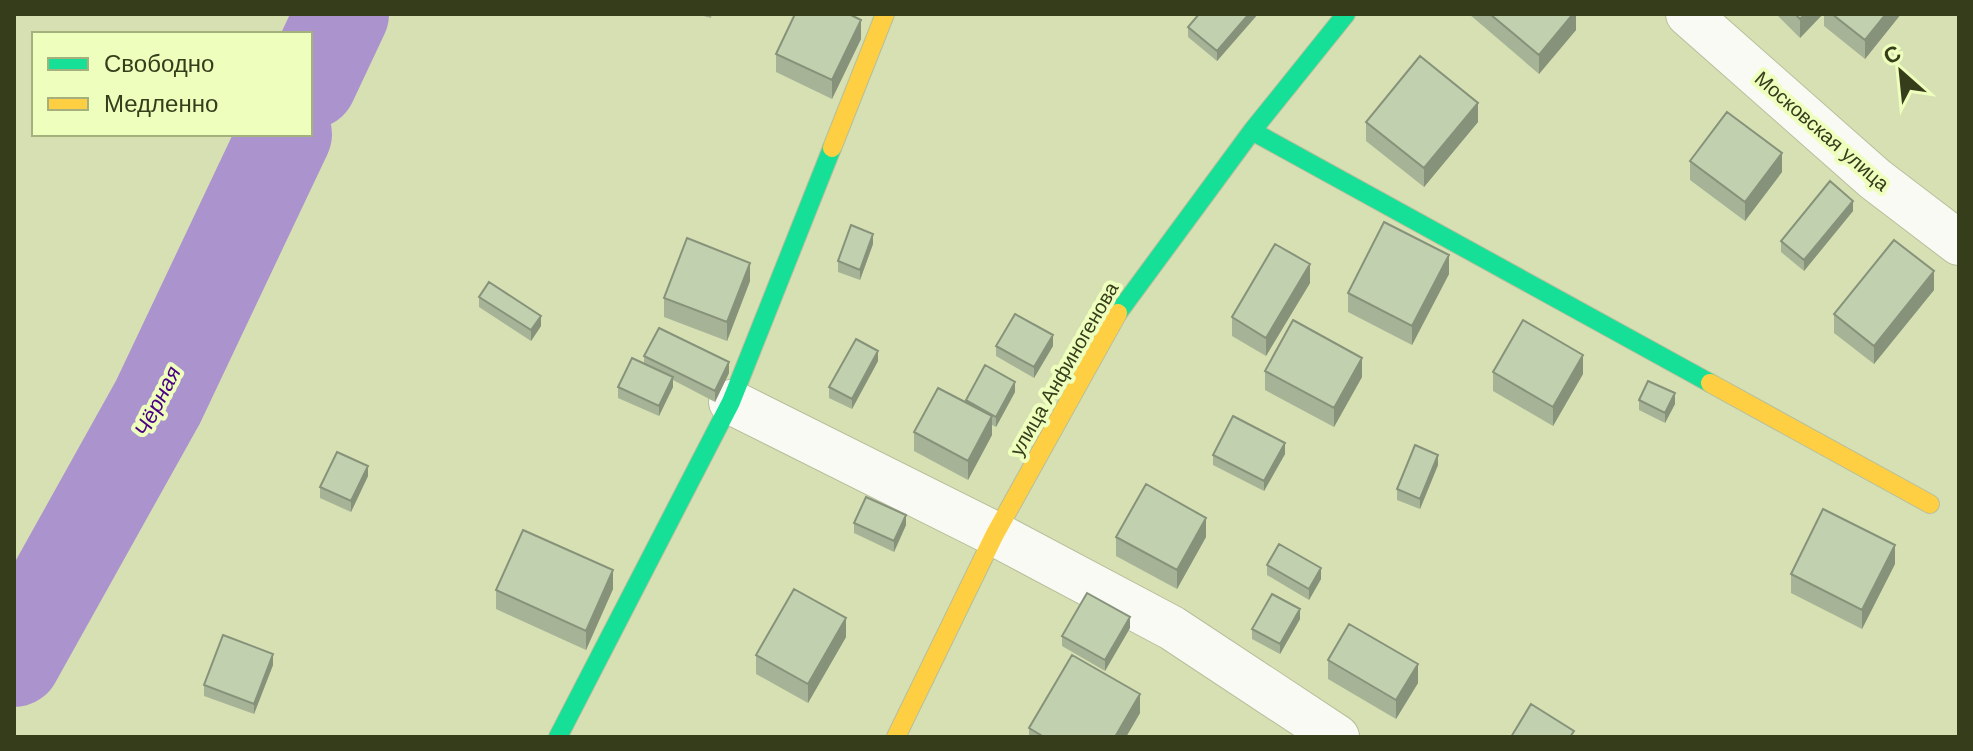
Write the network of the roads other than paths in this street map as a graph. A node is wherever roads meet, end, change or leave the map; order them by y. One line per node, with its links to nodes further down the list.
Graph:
1 (885, 14): 6 (street)
2 (1346, 14): 4 (street, улица Анфиногенова)
3 (1688, 14): 5 (street, Московская улица)
4 (1252, 131): 7 (street); 8 (street, улица Анфиногенова)
5 (1959, 243)
6 (731, 402): 8 (street); 9 (street)
7 (1930, 504)
8 (995, 534): 10 (street, улица Анфиногенова); 11 (street)
9 (558, 737)
10 (896, 737)
11 (1337, 737)

